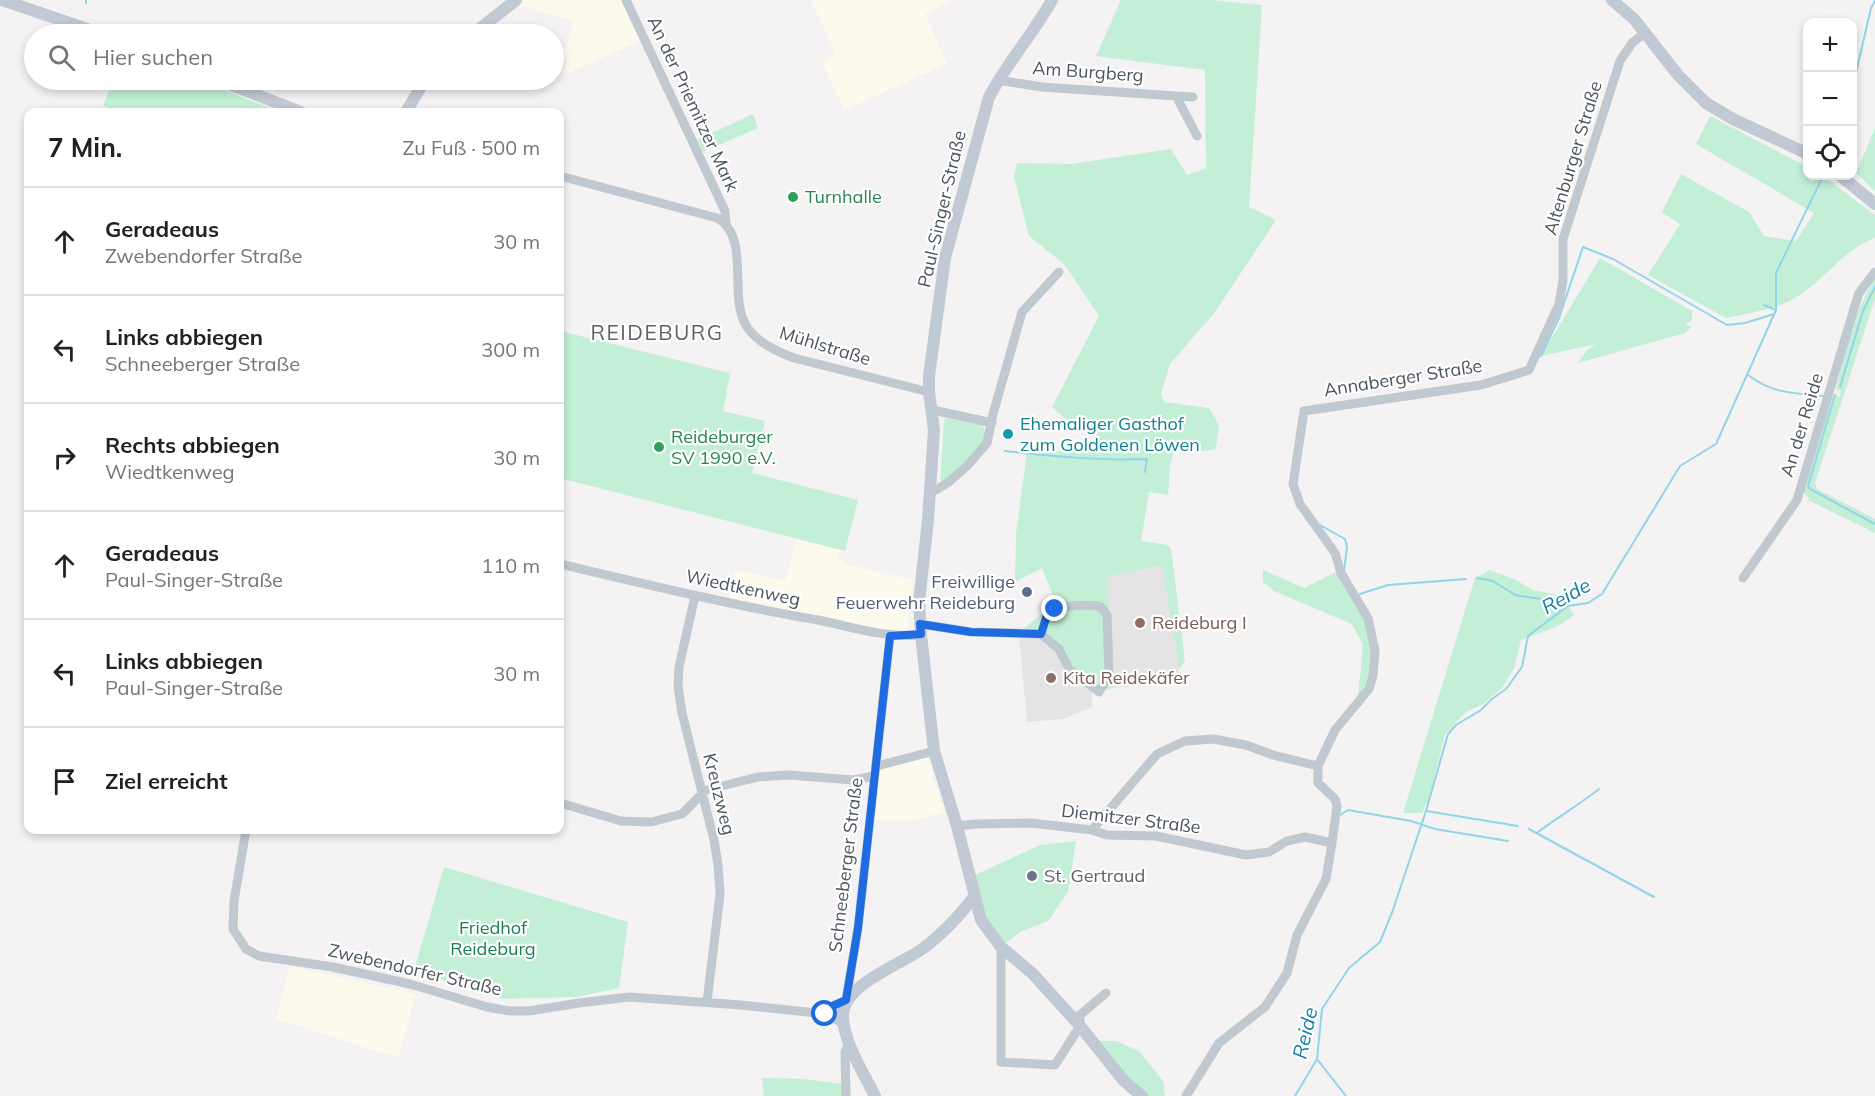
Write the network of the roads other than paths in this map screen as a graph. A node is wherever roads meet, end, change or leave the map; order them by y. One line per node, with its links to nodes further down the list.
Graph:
1 (2, 0): 6 (street)
2 (516, 0): 7 (street)
3 (626, 0): 21 (street, An der Priemitzer Mark)
4 (1052, 0): 9 (street, Paul-Singer-Straße)
5 (1612, 0): 8 (street)
6 (73, 24)
7 (486, 24)
8 (1646, 32): 17 (street); 24 (street, Altenburger Straße)
9 (998, 80): 12 (street, Am Burgberg); 25 (street, Paul-Singer-Straße)
10 (244, 90): 14 (street)
11 (419, 90): 15 (street)
12 (1176, 96): 13 (street, Am Burgberg); 16 (street)
13 (1193, 97)
14 (290, 108)
15 (408, 108)
16 (1197, 136)
17 (1803, 152)
18 (564, 177): 21 (street)
19 (1846, 180): 20 (street)
20 (1875, 204)
21 (726, 223): 25 (street, Mühlstraße)
22 (1059, 272): 27 (street)
23 (1875, 272): 30 (street, An der Reide)
24 (1529, 370): 37 (street, Annaberger Straße)
25 (929, 392): 26 (street, Paul-Singer-Straße)
26 (933, 410): 27 (street); 28 (street, Paul-Singer-Straße)
27 (992, 423): 28 (street)
28 (930, 489): 32 (street, Paul-Singer-Straße)
29 (564, 565): 31 (street, Wiedtkenweg)
30 (1743, 579)
31 (695, 596): 34 (street, Wiedtkenweg); 40 (street, Kreuzweg)
32 (920, 629): 33 (street); 34 (street, Wiedtkenweg); 35 (street, Paul-Singer-Straße)
33 (1041, 634): 33 (street)
34 (890, 636): 38 (street, Schneeberger Straße)
35 (933, 751): 38 (street); 42 (street, Paul-Singer-Straße)
36 (1304, 763): 37 (street); 39 (street); 43 (street)
37 (1318, 766): 39 (street, Annaberger Straße)
38 (875, 771): 40 (street); 49 (street, Schneeberger Straße)
39 (1318, 783): 45 (street)
40 (702, 792): 41 (street); 50 (street, Kreuzweg)
41 (564, 804)
42 (957, 826): 43 (street, Diemitzer Straße); 46 (street, Paul-Singer-Straße)
43 (1092, 830): 45 (street, Diemitzer Straße)
44 (245, 834): 50 (street, Zwebendorfer Straße)
45 (1332, 843): 58 (street)
46 (974, 897): 47 (street, Paul-Singer-Straße); 49 (street, Zwebendorfer Straße)
47 (1001, 947): 53 (street, Paul-Singer-Straße); 53 (street)
48 (1107, 993): 53 (street)
49 (846, 1000): 51 (street, Zwebendorfer Straße); 52 (street, Schneeberger Straße)
50 (707, 1002): 51 (street, Zwebendorfer Straße)
51 (817, 1013): 52 (street, Zwebendorfer Straße)
52 (844, 1025): 54 (street, Schneeberger Straße)
53 (1080, 1026): 57 (street, Paul-Singer-Straße)
54 (849, 1043): 55 (street, Schneeberger Straße); 56 (street)
55 (846, 1096)
56 (875, 1096)
57 (1142, 1096)
58 (1186, 1096)

